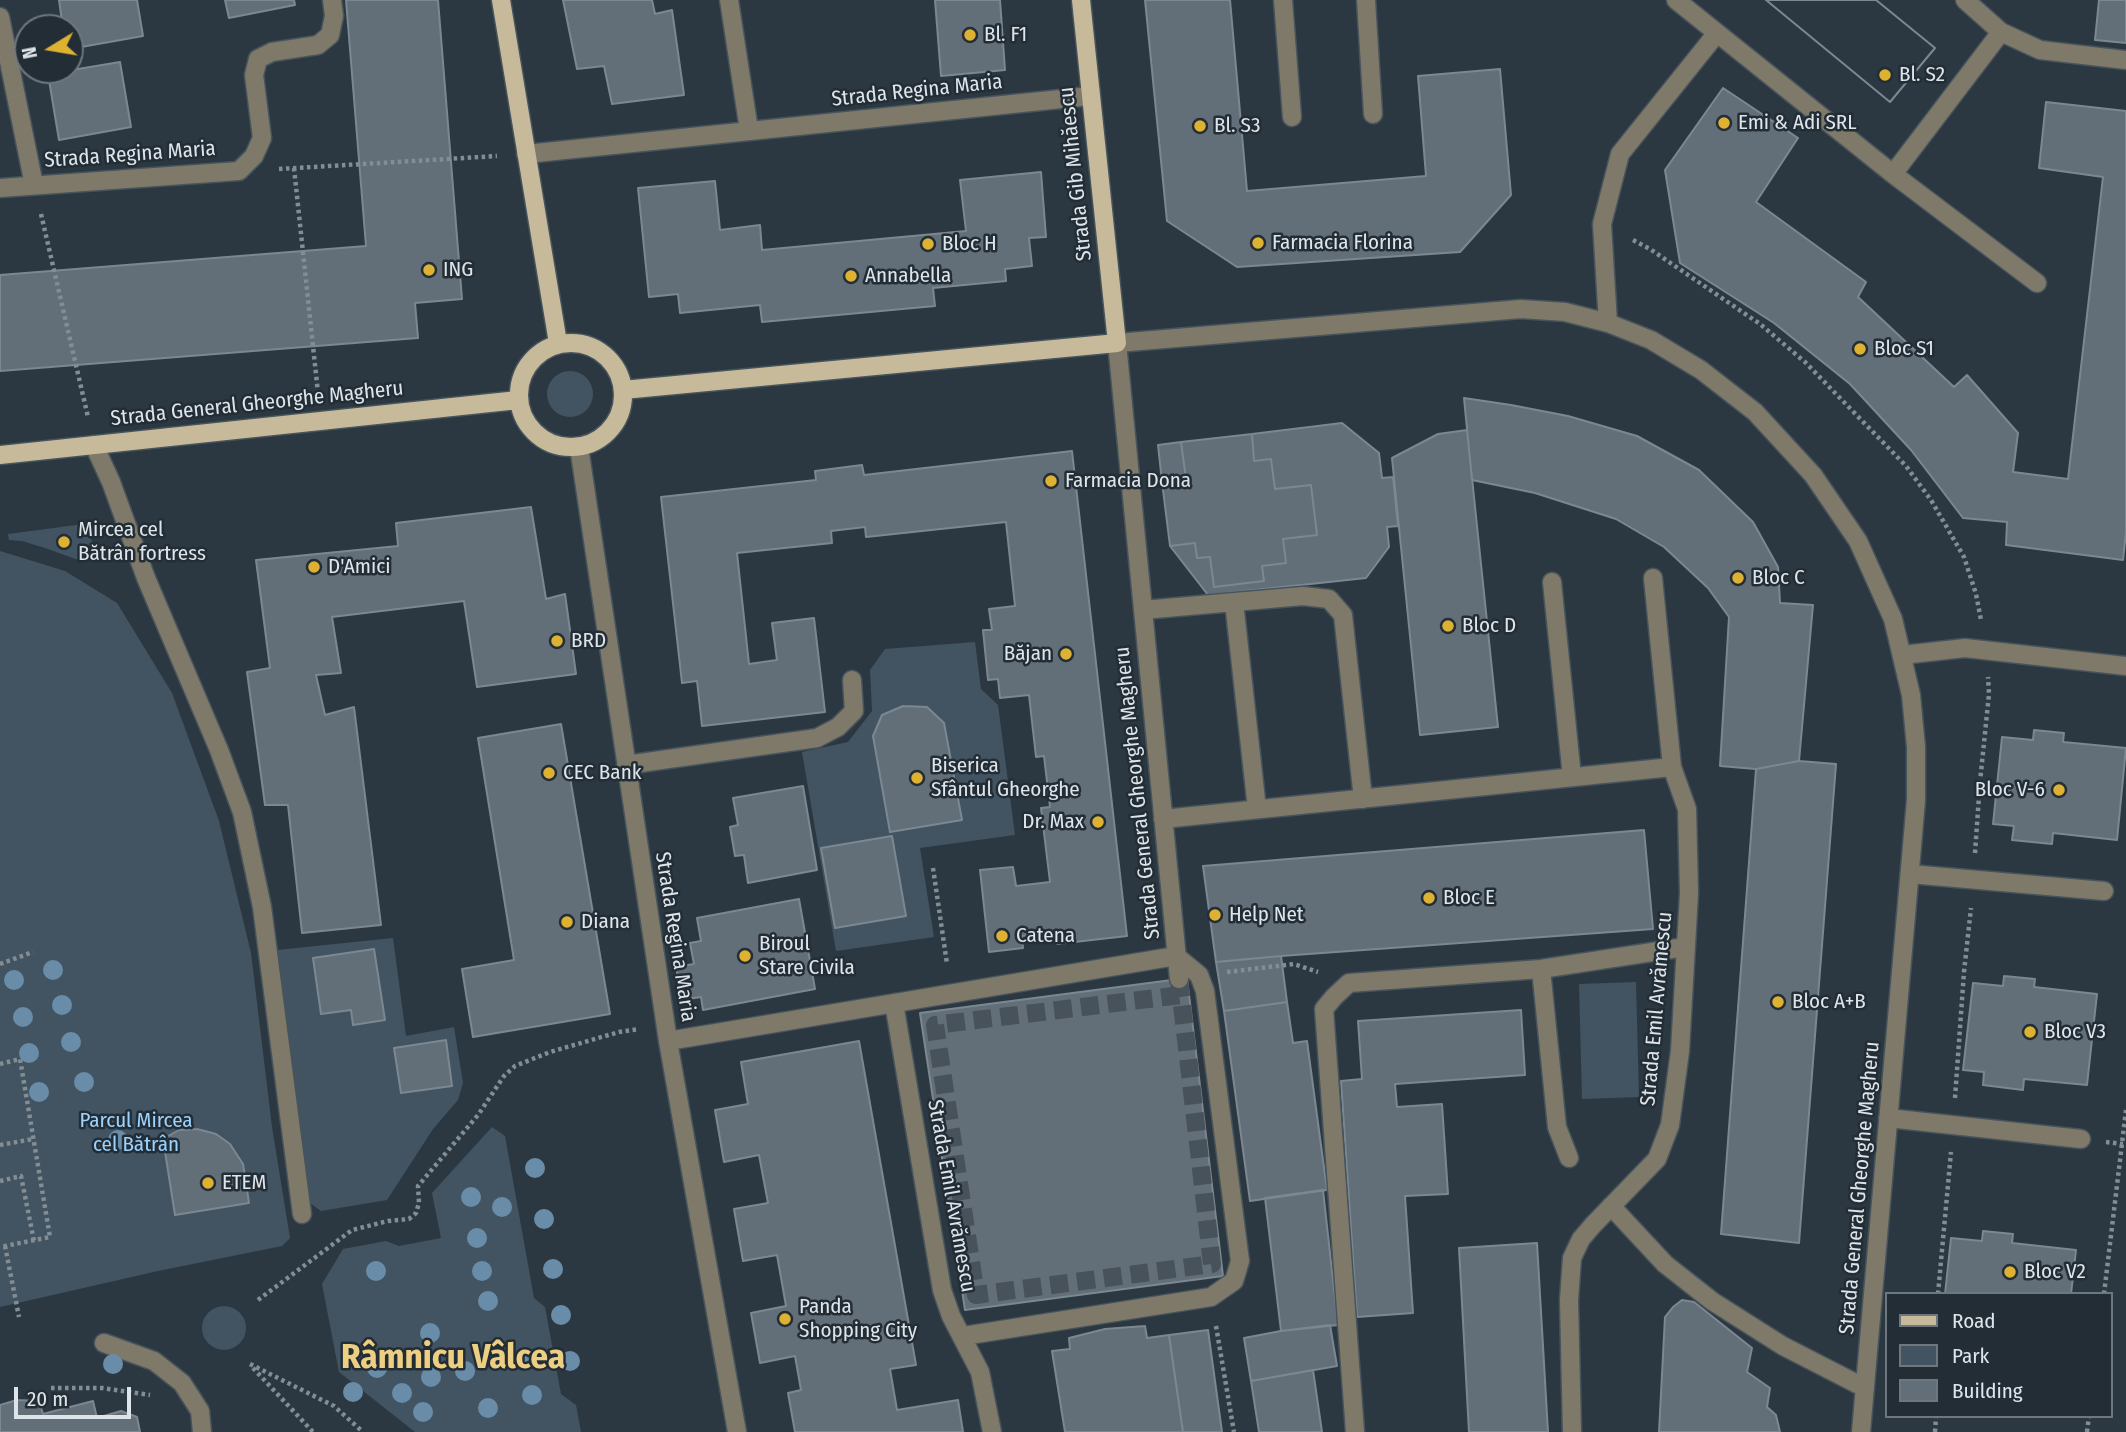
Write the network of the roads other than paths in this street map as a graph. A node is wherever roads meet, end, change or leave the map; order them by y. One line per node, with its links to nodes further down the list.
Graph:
1 (332, 0): 19 (street, Strada Regina Maria)
2 (501, 0): 17 (main road)
3 (729, 0): 16 (street)
4 (1081, 0): 13 (main road, Strada Gib Mihăescu)
5 (1283, 0): 15 (street)
6 (1366, 0): 14 (street)
7 (1676, 0): 11 (street)
8 (1965, 0): 10 (street)
9 (0, 17): 19 (street)
10 (2001, 32): 12 (street); 18 (street)
11 (1717, 33): 18 (street); 22 (street)
12 (2126, 60)
13 (1090, 96): 16 (street, Strada Regina Maria); 24 (main road, Strada Gib Mihăescu)
14 (1373, 114)
15 (1292, 117)
16 (749, 130): 17 (street, Strada Regina Maria)
17 (526, 154): 23 (main road)
18 (1893, 174): 21 (street)
19 (34, 184): 20 (street, Strada Regina Maria)
20 (0, 188)
21 (2037, 283)
22 (1608, 323): 24 (street, Strada General Gheorghe Magheru); 34 (street, Strada General Gheorghe Magheru)
23 (558, 343): 25 (main road); 26 (main road)
24 (1117, 343): 25 (main road, Strada General Gheorghe Magheru); 33 (street, Strada General Gheorghe Magheru)
25 (622, 390): 28 (main road)
26 (518, 400): 27 (main road, Strada General Gheorghe Magheru); 28 (main road)
27 (94, 445): 29 (main road, Strada General Gheorghe Magheru); 55 (street)
28 (579, 446): 37 (street, Strada Regina Maria)
29 (0, 455)
30 (1653, 578): 38 (street, Strada Emil Avrămescu)
31 (1552, 582): 39 (street)
32 (1234, 602): 33 (street); 40 (street); 41 (street)
33 (1143, 610): 42 (street, Strada General Gheorghe Magheru)
34 (1902, 655): 35 (street); 43 (street, Strada General Gheorghe Magheru)
35 (2126, 666)
36 (852, 680): 37 (street)
37 (626, 765): 50 (street, Strada Regina Maria)
38 (1672, 767): 39 (street); 45 (street, Strada Emil Avrămescu)
39 (1572, 777): 40 (street)
40 (1363, 799): 41 (street)
41 (1257, 809): 42 (street)
42 (1163, 819): 46 (street, Strada General Gheorghe Magheru)
43 (1910, 874): 44 (street); 51 (street, Strada General Gheorghe Magheru)
44 (2104, 891)
45 (1685, 947): 47 (street); 54 (street, Strada Emil Avrămescu)
46 (1176, 956): 48 (street); 49 (street); 56 (street, Strada General Gheorghe Magheru)
47 (1541, 969): 53 (street); 62 (street)
48 (1179, 979)
49 (894, 1003): 50 (street); 56 (street, Strada Emil Avrămescu)
50 (668, 1041): 60 (street, Strada Regina Maria)
51 (1888, 1118): 52 (street); 58 (street, Strada General Gheorghe Magheru)
52 (2081, 1139)
53 (1569, 1158)
54 (1611, 1206): 58 (street); 63 (street, Strada Emil Avrămescu)
55 (302, 1214)
56 (963, 1336): 61 (street, Strada Emil Avrămescu)
57 (104, 1343): 59 (street)
58 (1865, 1388): 64 (street, Strada General Gheorghe Magheru)
59 (202, 1432)
60 (737, 1432)
61 (992, 1432)
62 (1355, 1432)
63 (1572, 1432)
64 (1861, 1432)

